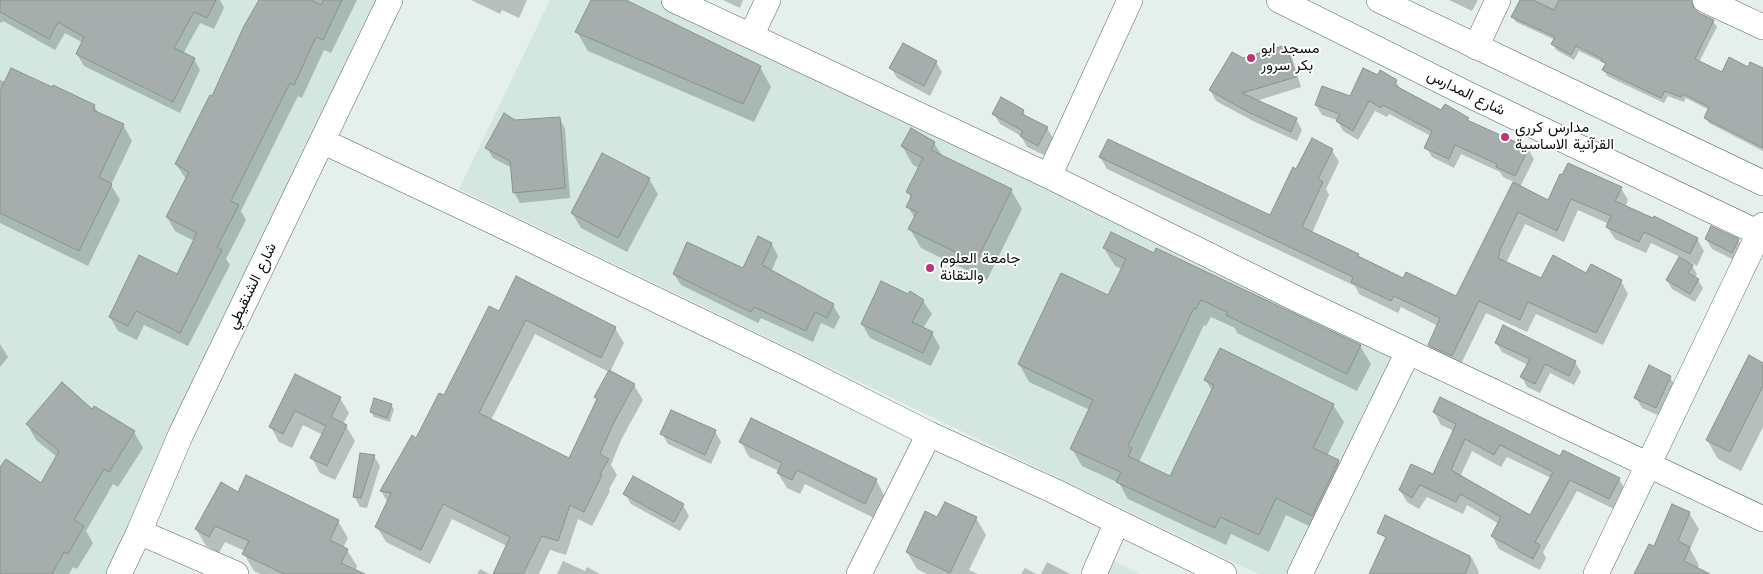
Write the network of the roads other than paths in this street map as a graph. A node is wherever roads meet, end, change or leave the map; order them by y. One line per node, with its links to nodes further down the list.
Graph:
1 (390, 0): 12 (street, شارع الشنقيطي)
2 (674, 0): 10 (street)
3 (768, 0): 10 (street)
4 (1130, 0): 13 (street)
5 (1279, 0): 15 (street, شارع المدارس)
6 (1379, 0): 11 (street)
7 (1498, 0): 11 (street)
8 (1705, 0): 9 (street)
9 (1763, 27)
10 (751, 36): 13 (street)
11 (1476, 46): 14 (street)
12 (322, 141): 17 (street); 21 (street, شارع الشنقيطي)
13 (1049, 176): 16 (street)
14 (1763, 184)
15 (1762, 231): 18 (street)
16 (1408, 352): 18 (street); 27 (street)
17 (929, 434): 20 (street); 24 (street)
18 (1648, 465): 19 (street); 28 (street)
19 (1763, 519)
20 (1117, 522): 25 (street); 26 (street)
21 (139, 532): 22 (street, شارع الشنقيطي); 23 (street)
22 (119, 574)
23 (236, 574)
24 (859, 574)
25 (1094, 574)
26 (1224, 574)
27 (1300, 574)
28 (1596, 574)

